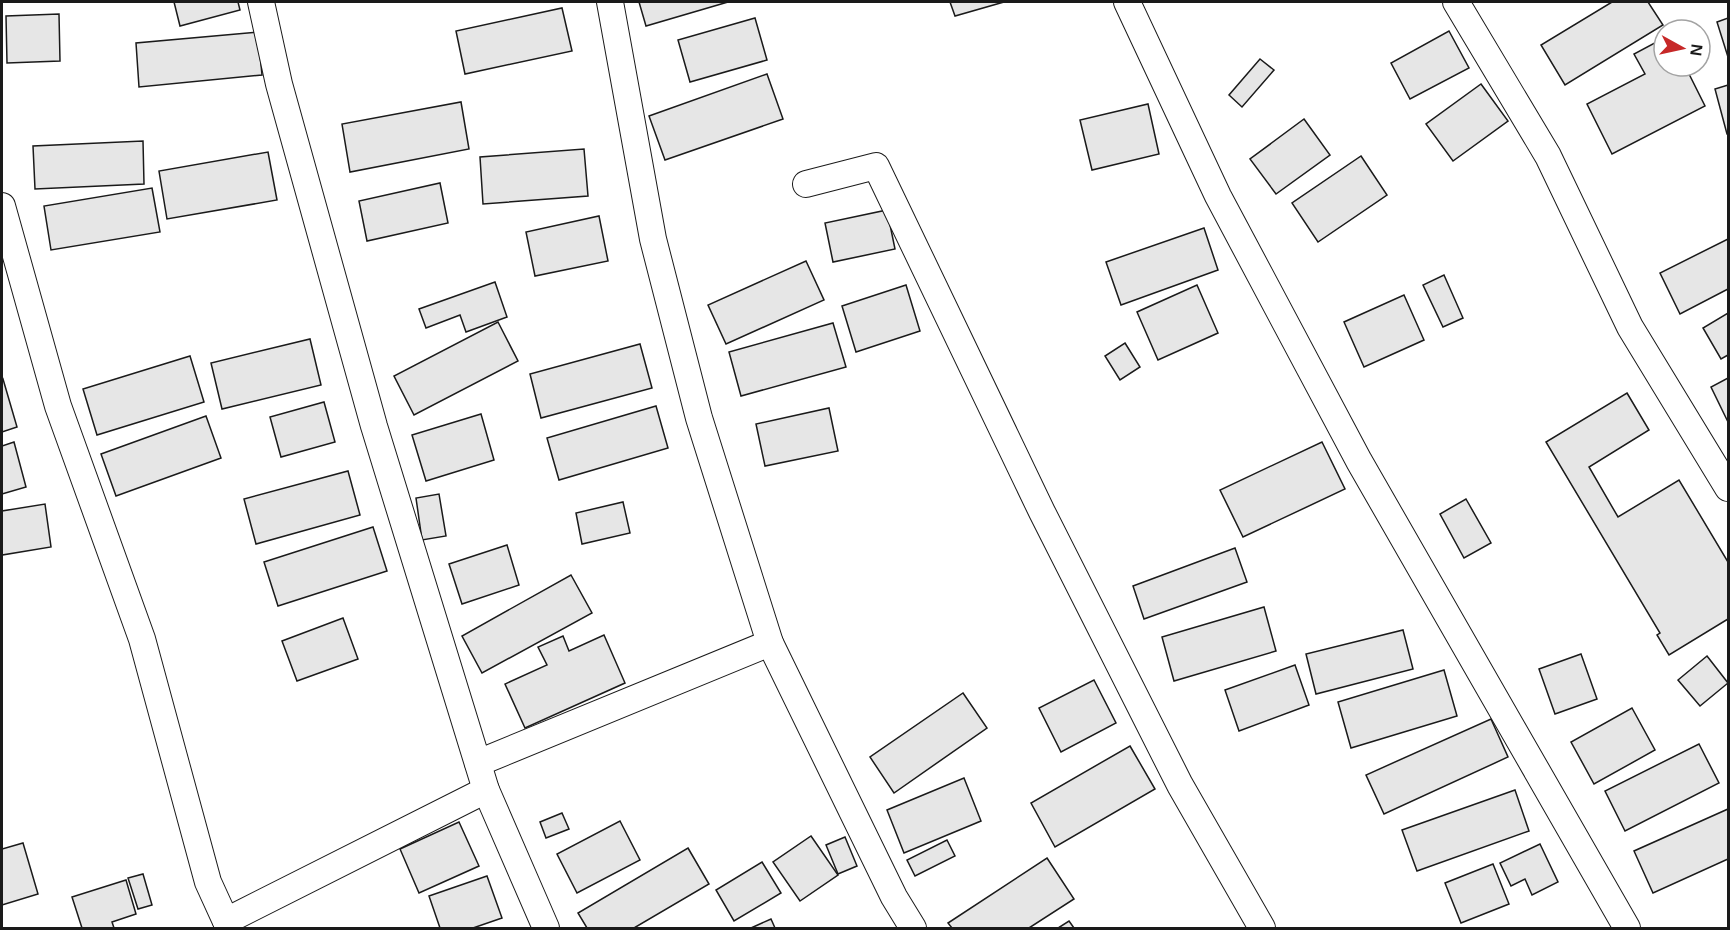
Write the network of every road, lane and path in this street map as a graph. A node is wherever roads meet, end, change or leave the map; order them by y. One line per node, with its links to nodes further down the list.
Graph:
1 (261, 2): 9 (street)
2 (610, 2): 8 (street)
3 (1127, 2): 15 (street)
4 (1456, 2): 7 (street)
5 (806, 184): 14 (street)
6 (2, 206): 11 (street)
7 (1728, 488)
8 (770, 643): 9 (street); 13 (street)
9 (478, 763): 10 (street)
10 (486, 790): 11 (street); 12 (street)
11 (228, 925)
12 (546, 928)
13 (913, 928)
14 (1262, 928)
15 (1627, 928)

